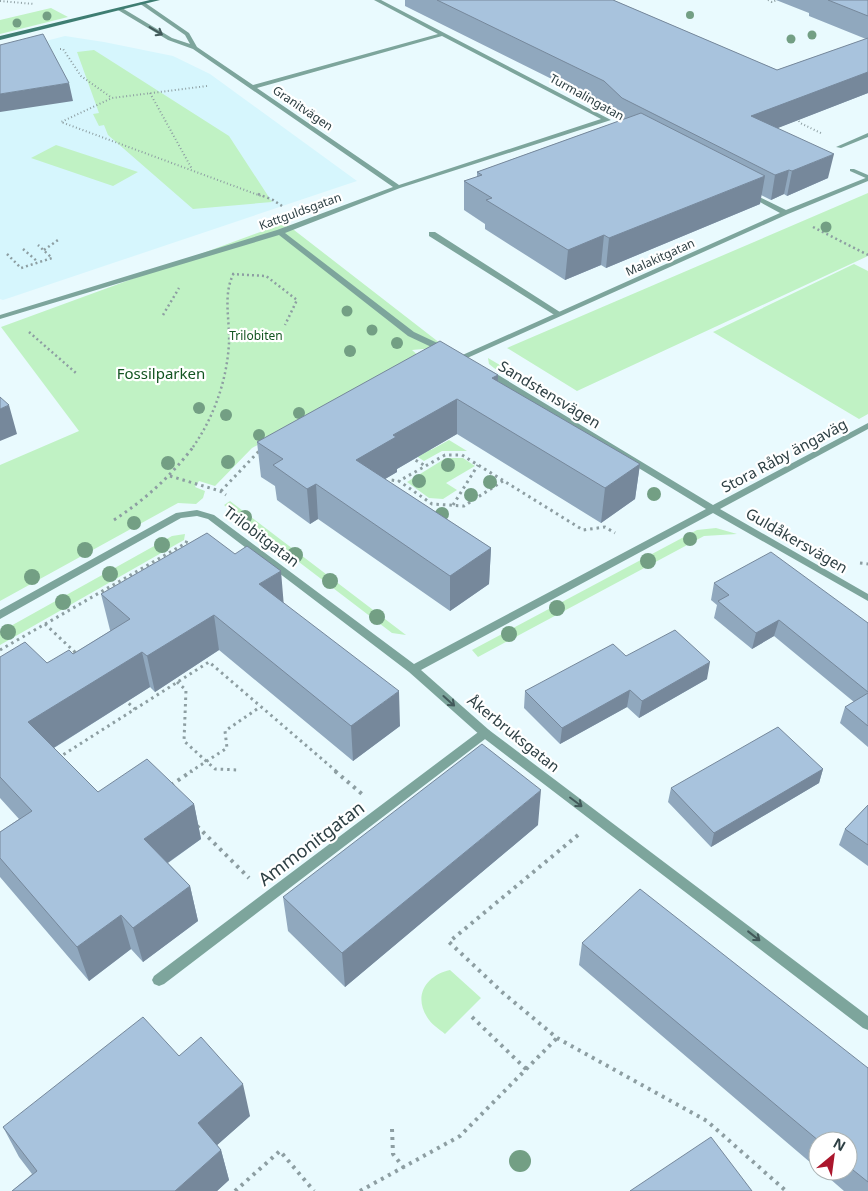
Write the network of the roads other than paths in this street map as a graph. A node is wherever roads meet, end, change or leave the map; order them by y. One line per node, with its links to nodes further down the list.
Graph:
1 (157, 0): 3 (main road)
2 (377, 0): 5 (street, Turmalingatan)
3 (142, 4): 4 (main road); 7 (street, Granitvägen)
4 (120, 9): 6 (main road); 7 (street, Granitvägen, one-way to 7)
5 (444, 34): 8 (street); 9 (street, Turmalingatan)
6 (0, 38)
7 (195, 48): 8 (street, Granitvägen)
8 (252, 87): 14 (street, Granitvägen)
9 (609, 121): 14 (street, Kattguldsgatan)
10 (868, 135): 11 (street)
11 (842, 145)
12 (852, 170): 13 (street)
13 (868, 178): 16 (street, Malakitgatan)
14 (398, 187): 17 (street, Kattguldsgatan)
15 (745, 192): 16 (street)
16 (786, 213): 19 (street, Malakitgatan)
17 (280, 232): 20 (street, Kattguldsgatan); 21 (street, Sandstensvägen)
18 (432, 234): 19 (street)
19 (559, 314): 21 (street, Malakitgatan)
20 (4, 315)
21 (462, 357): 23 (street, Sandstensvägen)
22 (868, 426): 23 (street, Stora Råby ängaväg)
23 (712, 508): 24 (street, Guldåkersvägen); 26 (street)
24 (868, 598)
25 (0, 615): 26 (street, Trilobitgatan)
26 (413, 669): 27 (street, Åkerbruksgatan, one-way to 27)
27 (485, 733): 28 (street, Ammonitgatan); 29 (street, Åkerbruksgatan, one-way to 29)
28 (160, 980)
29 (868, 1024)

